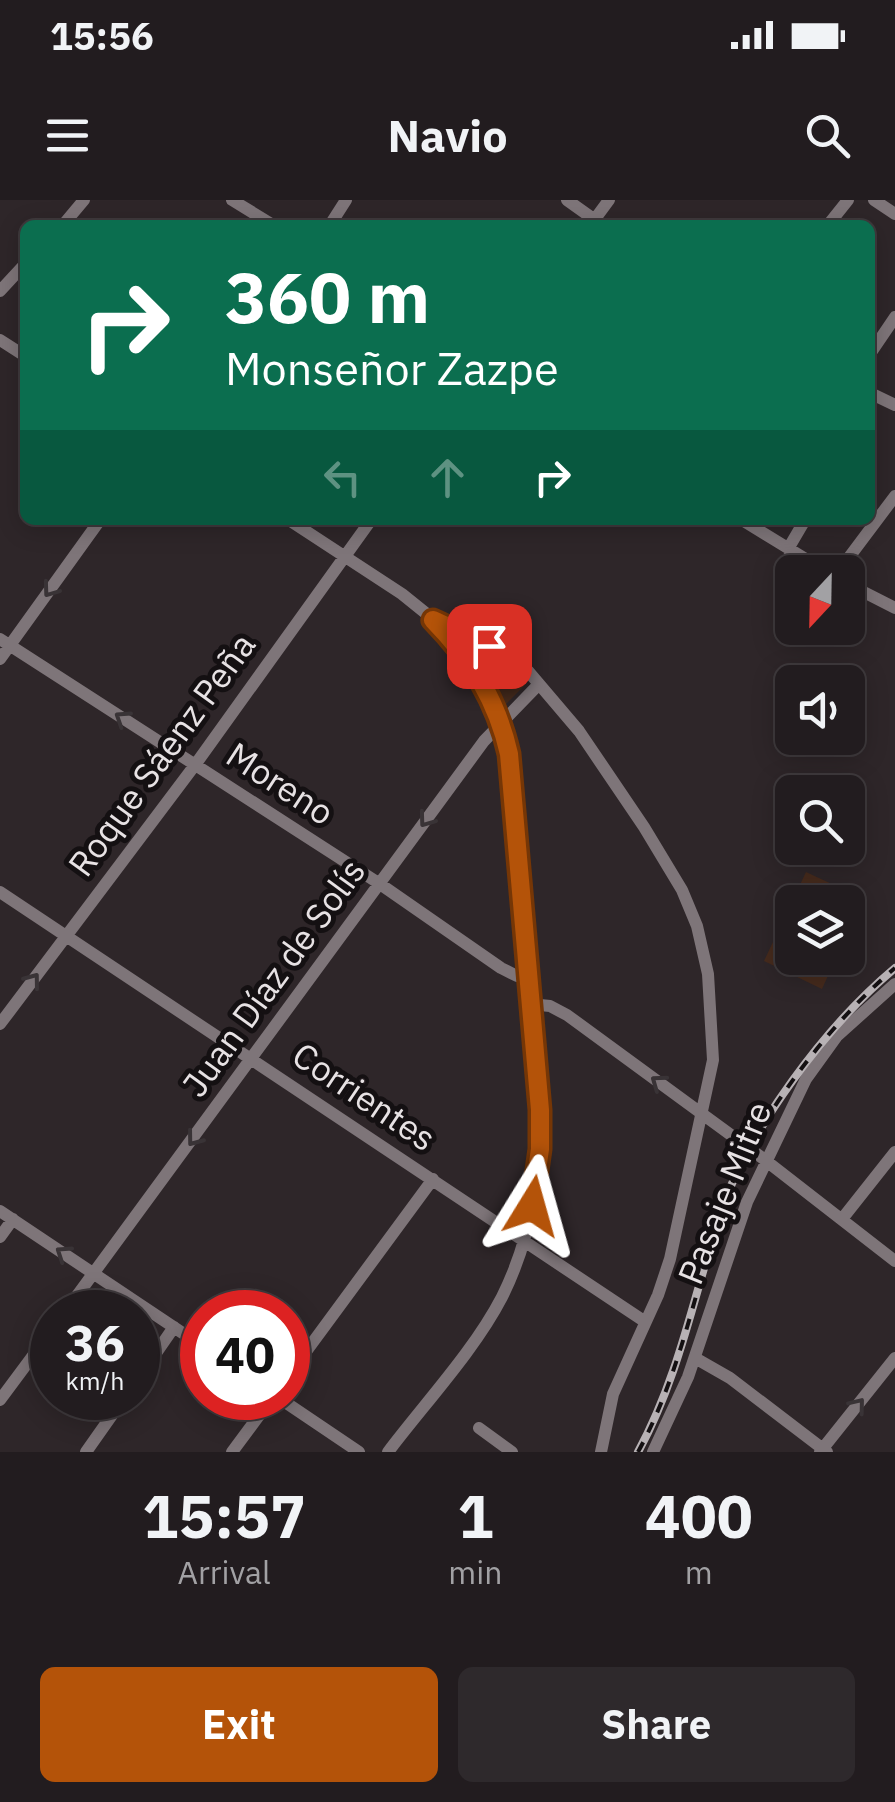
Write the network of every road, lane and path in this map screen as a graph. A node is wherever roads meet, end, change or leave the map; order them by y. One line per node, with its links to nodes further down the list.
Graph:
1 (84, 200): 7 (street)
2 (232, 200): 8 (street)
3 (566, 200): 9 (street)
4 (848, 200): 10 (street)
5 (874, 200): 6 (street)
6 (895, 214)
7 (67, 220)
8 (264, 220)
9 (592, 220)
10 (832, 220)
11 (20, 269): 12 (street)
12 (0, 291)
13 (895, 317): 14 (street)
14 (875, 347)
15 (895, 496): 16 (street)
16 (875, 523)
17 (96, 525): 30 (street, one-way to 30)
18 (297, 525): 26 (street)
19 (368, 525): 26 (street, Roque Sáenz Peña)
20 (750, 525): 23 (street)
21 (802, 525): 23 (street)
22 (873, 525): 25 (street)
23 (788, 549): 24 (street)
24 (798, 555)
25 (851, 555)
26 (345, 556): 29 (street); 34 (street, Roque Sáenz Peña)
27 (865, 593): 28 (street)
28 (895, 608)
29 (433, 620): 32 (street); 33 (street)
30 (5, 642): 31 (street); 34 (street, Moreno, one-way to 30)
31 (0, 659)
32 (538, 684): 33 (street, Juan Díaz de Solís); 43 (street)
33 (502, 725): 35 (street, Juan Díaz de Solís, one-way to 35); 38 (street)
34 (196, 766): 35 (street, Moreno); 37 (street, Roque Sáenz Peña)
35 (380, 884): 38 (street, Moreno); 42 (street, Juan Díaz de Solís)
36 (0, 892): 37 (street, Corrientes)
37 (66, 935): 41 (street, Roque Sáenz Peña, one-way to 37); 42 (street, Corrientes)
38 (528, 975): 40 (street)
39 (895, 984): 45 (street, Pasaje Mitre)
40 (530, 1004): 43 (street, one-way to 40); 51 (street)
41 (0, 1024)
42 (253, 1059): 46 (street, Corrientes); 53 (street, Juan Díaz de Solís, one-way to 53)
43 (702, 1113): 45 (street); 55 (street)
44 (895, 1152): 48 (street)
45 (765, 1160): 48 (street); 60 (street, Pasaje Mitre)
46 (433, 1179): 51 (street, Corrientes); 58 (street)
47 (0, 1211): 49 (street)
48 (842, 1219): 52 (street)
49 (13, 1220): 50 (street); 53 (street, one-way to 49)
50 (0, 1237)
51 (524, 1240): 55 (street, Corrientes); 72 (street)
52 (895, 1262)
53 (94, 1274): 54 (street, Juan Díaz de Solís); 56 (street)
54 (82, 1290)
55 (644, 1321): 74 (street)
56 (174, 1327): 57 (street); 59 (street)
57 (180, 1331)
58 (310, 1346)
59 (160, 1347)
60 (695, 1358): 68 (street); 75 (street, Pasaje Mitre)
61 (895, 1358): 68 (street, one-way to 61)
62 (30, 1360): 63 (street)
63 (0, 1400)
64 (109, 1420): 69 (street)
65 (257, 1420): 70 (street)
66 (309, 1420): 71 (street)
67 (479, 1428): 73 (street)
68 (823, 1451)
69 (86, 1452)
70 (232, 1452)
71 (359, 1452)
72 (388, 1452)
73 (512, 1452)
74 (601, 1452)
75 (652, 1452)

